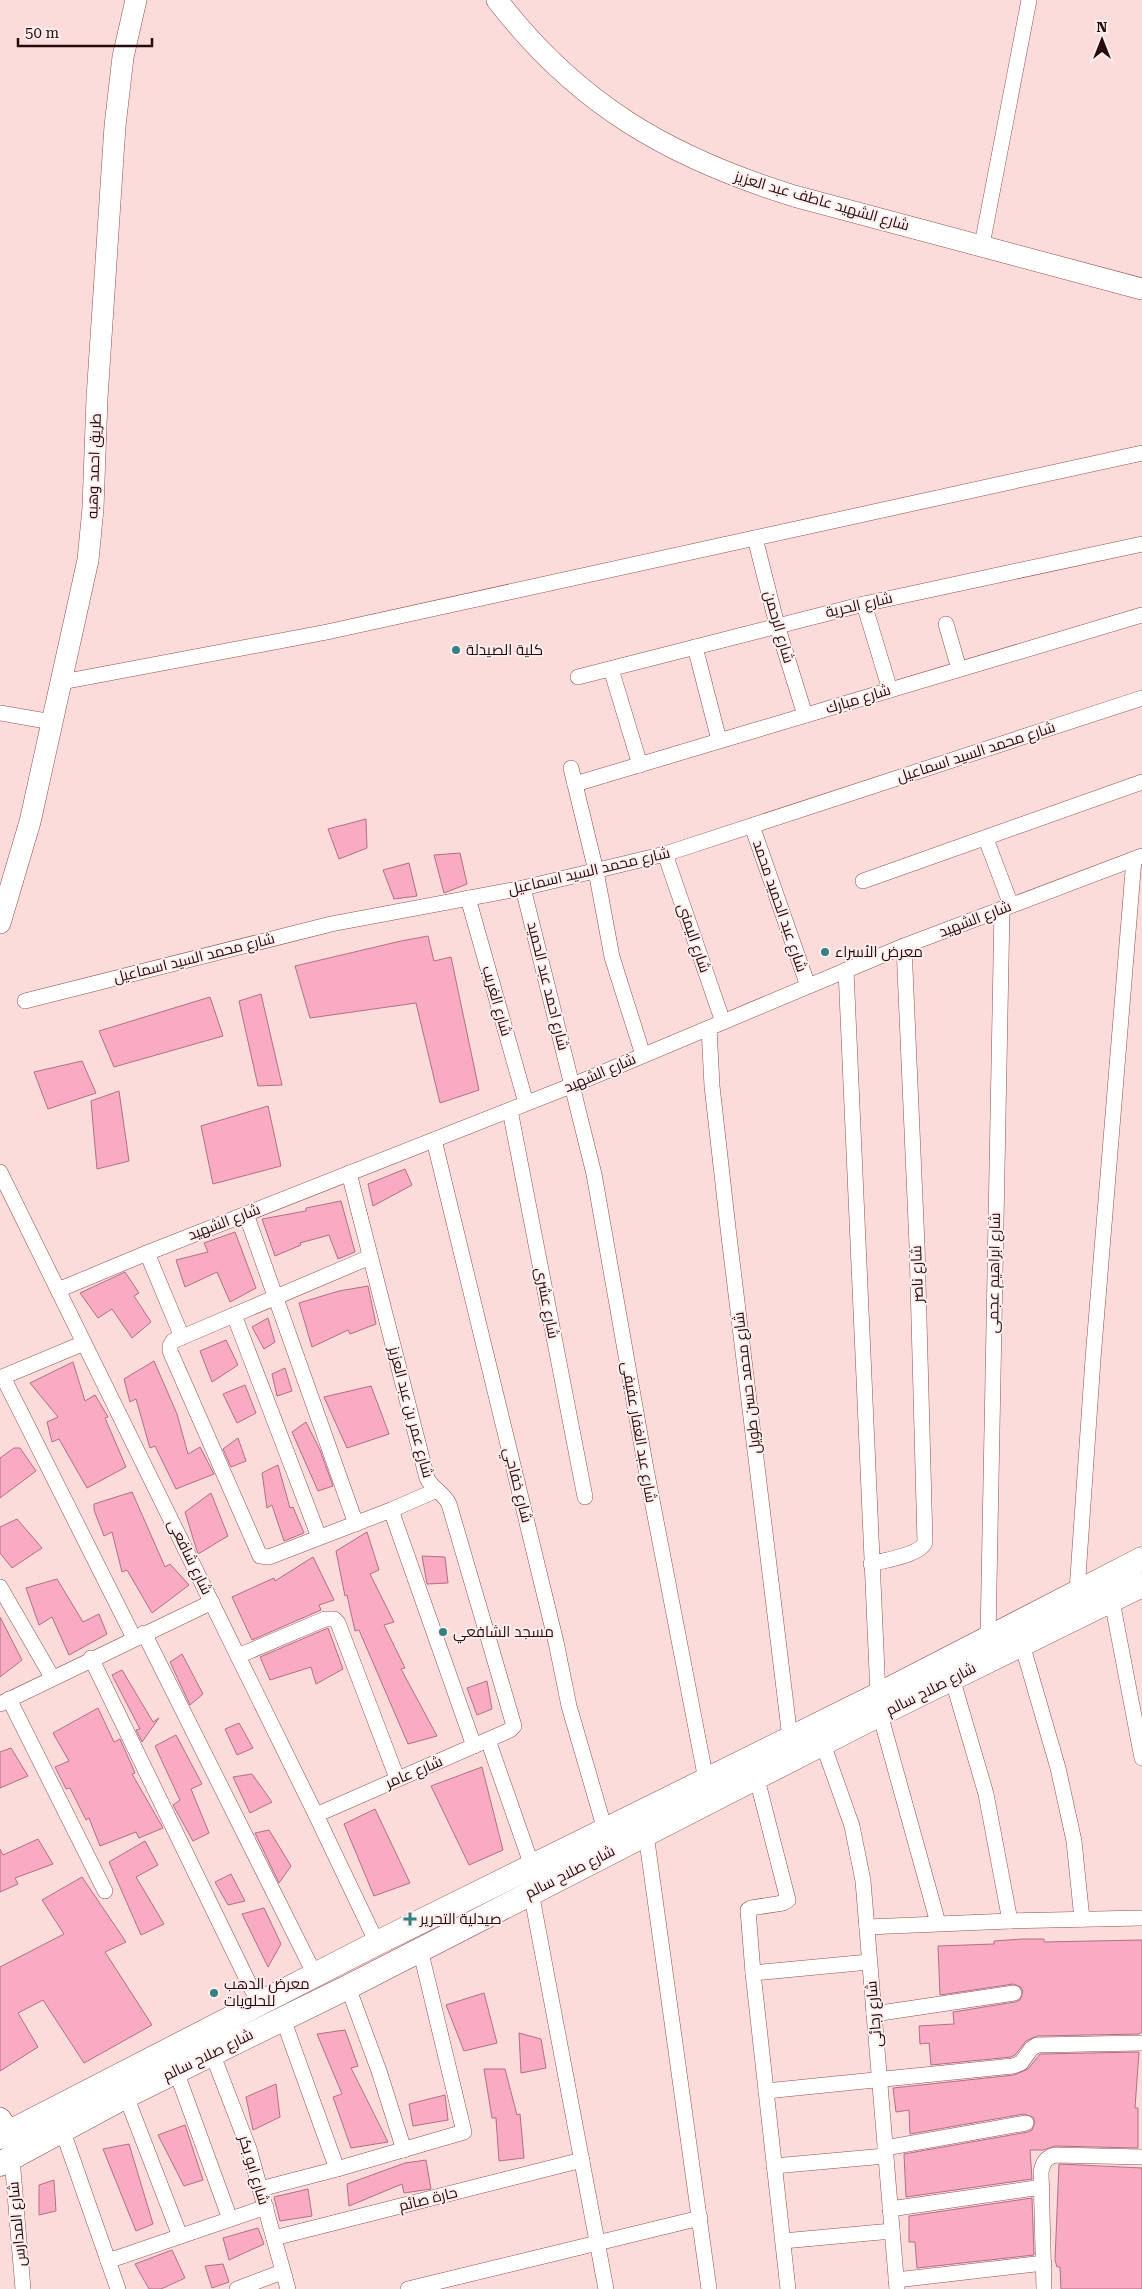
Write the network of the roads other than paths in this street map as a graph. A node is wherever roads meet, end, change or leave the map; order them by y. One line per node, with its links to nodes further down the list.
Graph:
1 (136, 0): 17 (street, طريق احمد وهبه)
2 (496, 0): 4 (street, شارع الشهيد عاطف عبد العزيز)
3 (1029, 0): 4 (street)
4 (982, 245): 5 (street, شارع الشهيد عاطف عبد العزيز)
5 (1142, 289)
6 (1142, 454): 7 (street)
7 (755, 538): 12 (street, شارع الرحمن); 17 (street)
8 (1142, 544): 9 (street, شارع الحرية)
9 (864, 604): 12 (street, شارع الحرية); 18 (street)
10 (1142, 615): 15 (street, شارع مبارك)
11 (946, 624): 15 (street)
12 (777, 625): 13 (street, شارع الحرية); 21 (street, شارع الرحمن)
13 (695, 647): 14 (street, شارع الحرية); 23 (street)
14 (611, 669): 16 (street, شارع الحرية); 24 (street)
15 (959, 669): 18 (street, شارع مبارك)
16 (578, 677)
17 (62, 682): 22 (street, طريق احمد وهبه)
18 (890, 690): 21 (street, شارع مبارك)
19 (1142, 698): 28 (street, شارع محمد السيد اسماعيل)
20 (0, 713): 22 (street)
21 (804, 715): 23 (street, شارع مبارك)
22 (52, 722): 37 (street, طريق احمد وهبه)
23 (719, 740): 24 (street, شارع مبارك)
24 (640, 765): 27 (street, شارع مبارك)
25 (571, 768): 27 (street)
26 (1142, 782): 29 (street)
27 (575, 784): 32 (street)
28 (752, 826): 30 (street, شارع محمد السيد اسماعيل); 40 (street, شارع عبد الحميد محمد)
29 (986, 838): 33 (street); 36 (street)
30 (665, 854): 32 (street, شارع محمد السيد اسماعيل); 42 (street, شارع اليمنى)
31 (1138, 857): 36 (street, شارع الشهيد); 69 (street)
32 (596, 871): 34 (street, شارع محمد السيد اسماعيل); 44 (street)
33 (863, 881)
34 (523, 888): 35 (street, شارع محمد السيد اسماعيل); 45 (street, شارع احمد عبد الحميد)
35 (468, 898): 41 (street, شارع محمد السيد اسماعيل); 46 (street, شارع الغريب)
36 (1007, 907): 38 (street, شارع الشهيد); 73 (street, شارع ابراهيم عجمى)
37 (0, 923)
38 (904, 946): 39 (street, شارع الشهيد); 66 (street, شارع ناصر)
39 (846, 970): 40 (street, شارع الشهيد); 66 (street)
40 (808, 986): 42 (street, شارع الشهيد)
41 (25, 1001)
42 (723, 1022): 43 (street, شارع الشهيد)
43 (709, 1028): 44 (street, شارع الشهيد); 82 (street, شارع محمد حسن طويل)
44 (644, 1055): 45 (street, شارع الشهيد)
45 (573, 1085): 46 (street, شارع الشهيد); 88 (street, شارع عبد الغفار عفيفى)
46 (526, 1103): 47 (street, شارع الشهيد)
47 (510, 1110): 48 (street, شارع الشهيد); 61 (street, شارع عشرى)
48 (434, 1140): 50 (street, شارع الشهيد); 90 (street, شارع خفاجي)
49 (0, 1172): 54 (street, شارع شافعى)
50 (349, 1173): 51 (street, شارع الشهيد); 53 (street, شارع عمر بن عبد العزيز)
51 (246, 1214): 52 (street, شارع الشهيد); 55 (street)
52 (147, 1253): 54 (street, شارع الشهيد); 57 (street)
53 (370, 1256): 55 (street); 60 (street, شارع عمر بن عبد العزيز)
54 (58, 1290): 58 (street, شارع شافعى)
55 (276, 1297): 56 (street); 63 (street)
56 (234, 1315): 57 (street); 64 (street)
57 (182, 1337): 64 (street)
58 (84, 1343): 59 (street); 71 (street, شارع شافعى)
59 (1, 1378): 72 (street)
60 (437, 1490): 62 (street); 81 (street, شارع عمر بن عبد العزيز)
61 (585, 1497)
62 (391, 1510): 63 (street); 83 (street)
63 (356, 1524): 64 (street)
64 (319, 1537)
65 (1142, 1559): 69 (main road, شارع صلاح سالم)
66 (872, 1564): 80 (street)
67 (1142, 1585): 70 (main road, شارع صلاح سالم)
68 (0, 1587): 77 (street)
69 (1077, 1591): 73 (main road, شارع صلاح سالم)
70 (1112, 1601): 74 (main road, شارع صلاح سالم); 85 (street)
71 (212, 1602): 72 (street); 75 (street, شارع شافعى)
72 (139, 1635): 76 (street); 104 (street)
73 (988, 1637): 80 (main road, شارع صلاح سالم)
74 (1022, 1644): 78 (main road, شارع صلاح سالم); 96 (street)
75 (238, 1656): 86 (street); 89 (street, شارع شافعى)
76 (91, 1658): 77 (street); 107 (street)
77 (52, 1677): 79 (street)
78 (952, 1678): 80 (main road, شارع صلاح سالم); 97 (street)
79 (4, 1701): 93 (street)
80 (879, 1704): 82 (main road, شارع صلاح سالم); 84 (main road, شارع صلاح سالم); 98 (street)
81 (512, 1729): 83 (street, شارع عامر)
82 (790, 1738): 88 (main road, شارع صلاح سالم)
83 (481, 1743): 86 (street, شارع عامر); 92 (street)
84 (823, 1744): 87 (main road, شارع صلاح سالم); 99 (street, شارع رجائى)
85 (1142, 1758)
86 (397, 1778): 89 (street, شارع عامر)
87 (757, 1778): 91 (main road, شارع صلاح سالم); 103 (street)
88 (706, 1780): 90 (main road, شارع صلاح سالم)
89 (316, 1815): 100 (street, شارع شافعى)
90 (605, 1830): 92 (main road, شارع صلاح سالم)
91 (646, 1834): 94 (main road, شارع صلاح سالم); 130 (street)
92 (532, 1866): 100 (main road, شارع صلاح سالم)
93 (105, 1891)
94 (531, 1892): 101 (main road, شارع صلاح سالم); 122 (street)
95 (1142, 1918): 96 (street)
96 (1082, 1919): 97 (street)
97 (1010, 1920): 98 (street)
98 (938, 1923): 99 (street)
99 (867, 1927): 102 (street, شارع رجائى)
100 (377, 1943): 104 (main road, شارع صلاح سالم)
101 (420, 1949): 105 (main road, شارع صلاح سالم); 119 (street)
102 (869, 1962): 103 (street); 108 (street, شارع رجائى)
103 (753, 1973): 114 (street)
104 (315, 1975): 107 (main road, شارع صلاح سالم)
105 (348, 1987): 109 (main road, شارع صلاح سالم); 119 (street)
106 (1014, 1993): 108 (street)
107 (259, 2004): 117 (main road, شارع صلاح سالم)
108 (874, 2014): 113 (street, شارع رجائى)
109 (283, 2019): 111 (main road, شارع صلاح سالم); 125 (street)
110 (1142, 2043): 113 (street)
111 (212, 2053): 112 (main road, شارع صلاح سالم); 127 (street, شارع ابو بكر)
112 (176, 2071): 115 (main road, شارع صلاح سالم); 131 (street)
113 (880, 2079): 114 (street); 120 (street, شارع رجائى)
114 (766, 2091): 124 (street)
115 (126, 2096): 118 (main road, شارع صلاح سالم); 133 (street)
116 (1026, 2123): 120 (street)
117 (3, 2129)
118 (63, 2132): 123 (main road, شارع صلاح سالم); 137 (street)
119 (404, 2150): 125 (street)
120 (885, 2152): 124 (street); 129 (street, شارع رجائى)
121 (1142, 2157): 126 (street)
122 (582, 2160): 134 (street, حارة صائم); 136 (street)
123 (6, 2161): 141 (street, شارع المدارس)
124 (774, 2166): 135 (street)
125 (338, 2169): 127 (street)
126 (1042, 2187): 129 (street); 138 (street)
127 (260, 2189): 128 (street, شارع ابو بكر)
128 (266, 2208): 131 (street); 134 (street, شارع ابو بكر)
129 (890, 2209): 132 (street, شارع رجائى)
130 (700, 2218): 136 (street); 147 (street)
131 (230, 2219): 133 (street)
132 (892, 2231): 135 (street); 140 (street, شارع رجائى)
133 (180, 2236): 137 (street)
134 (274, 2238): 139 (street, شارع ابو بكر)
135 (783, 2241): 148 (street)
136 (598, 2242): 145 (street); 146 (street)
137 (108, 2261): 142 (street)
138 (1044, 2263): 140 (street); 149 (street)
139 (282, 2272): 143 (street); 144 (street, شارع ابو بكر)
140 (896, 2285)
141 (23, 2289)
142 (118, 2289)
143 (237, 2289)
144 (288, 2289)
145 (408, 2289)
146 (606, 2289)
147 (709, 2289)
148 (788, 2289)
149 (1044, 2289)

